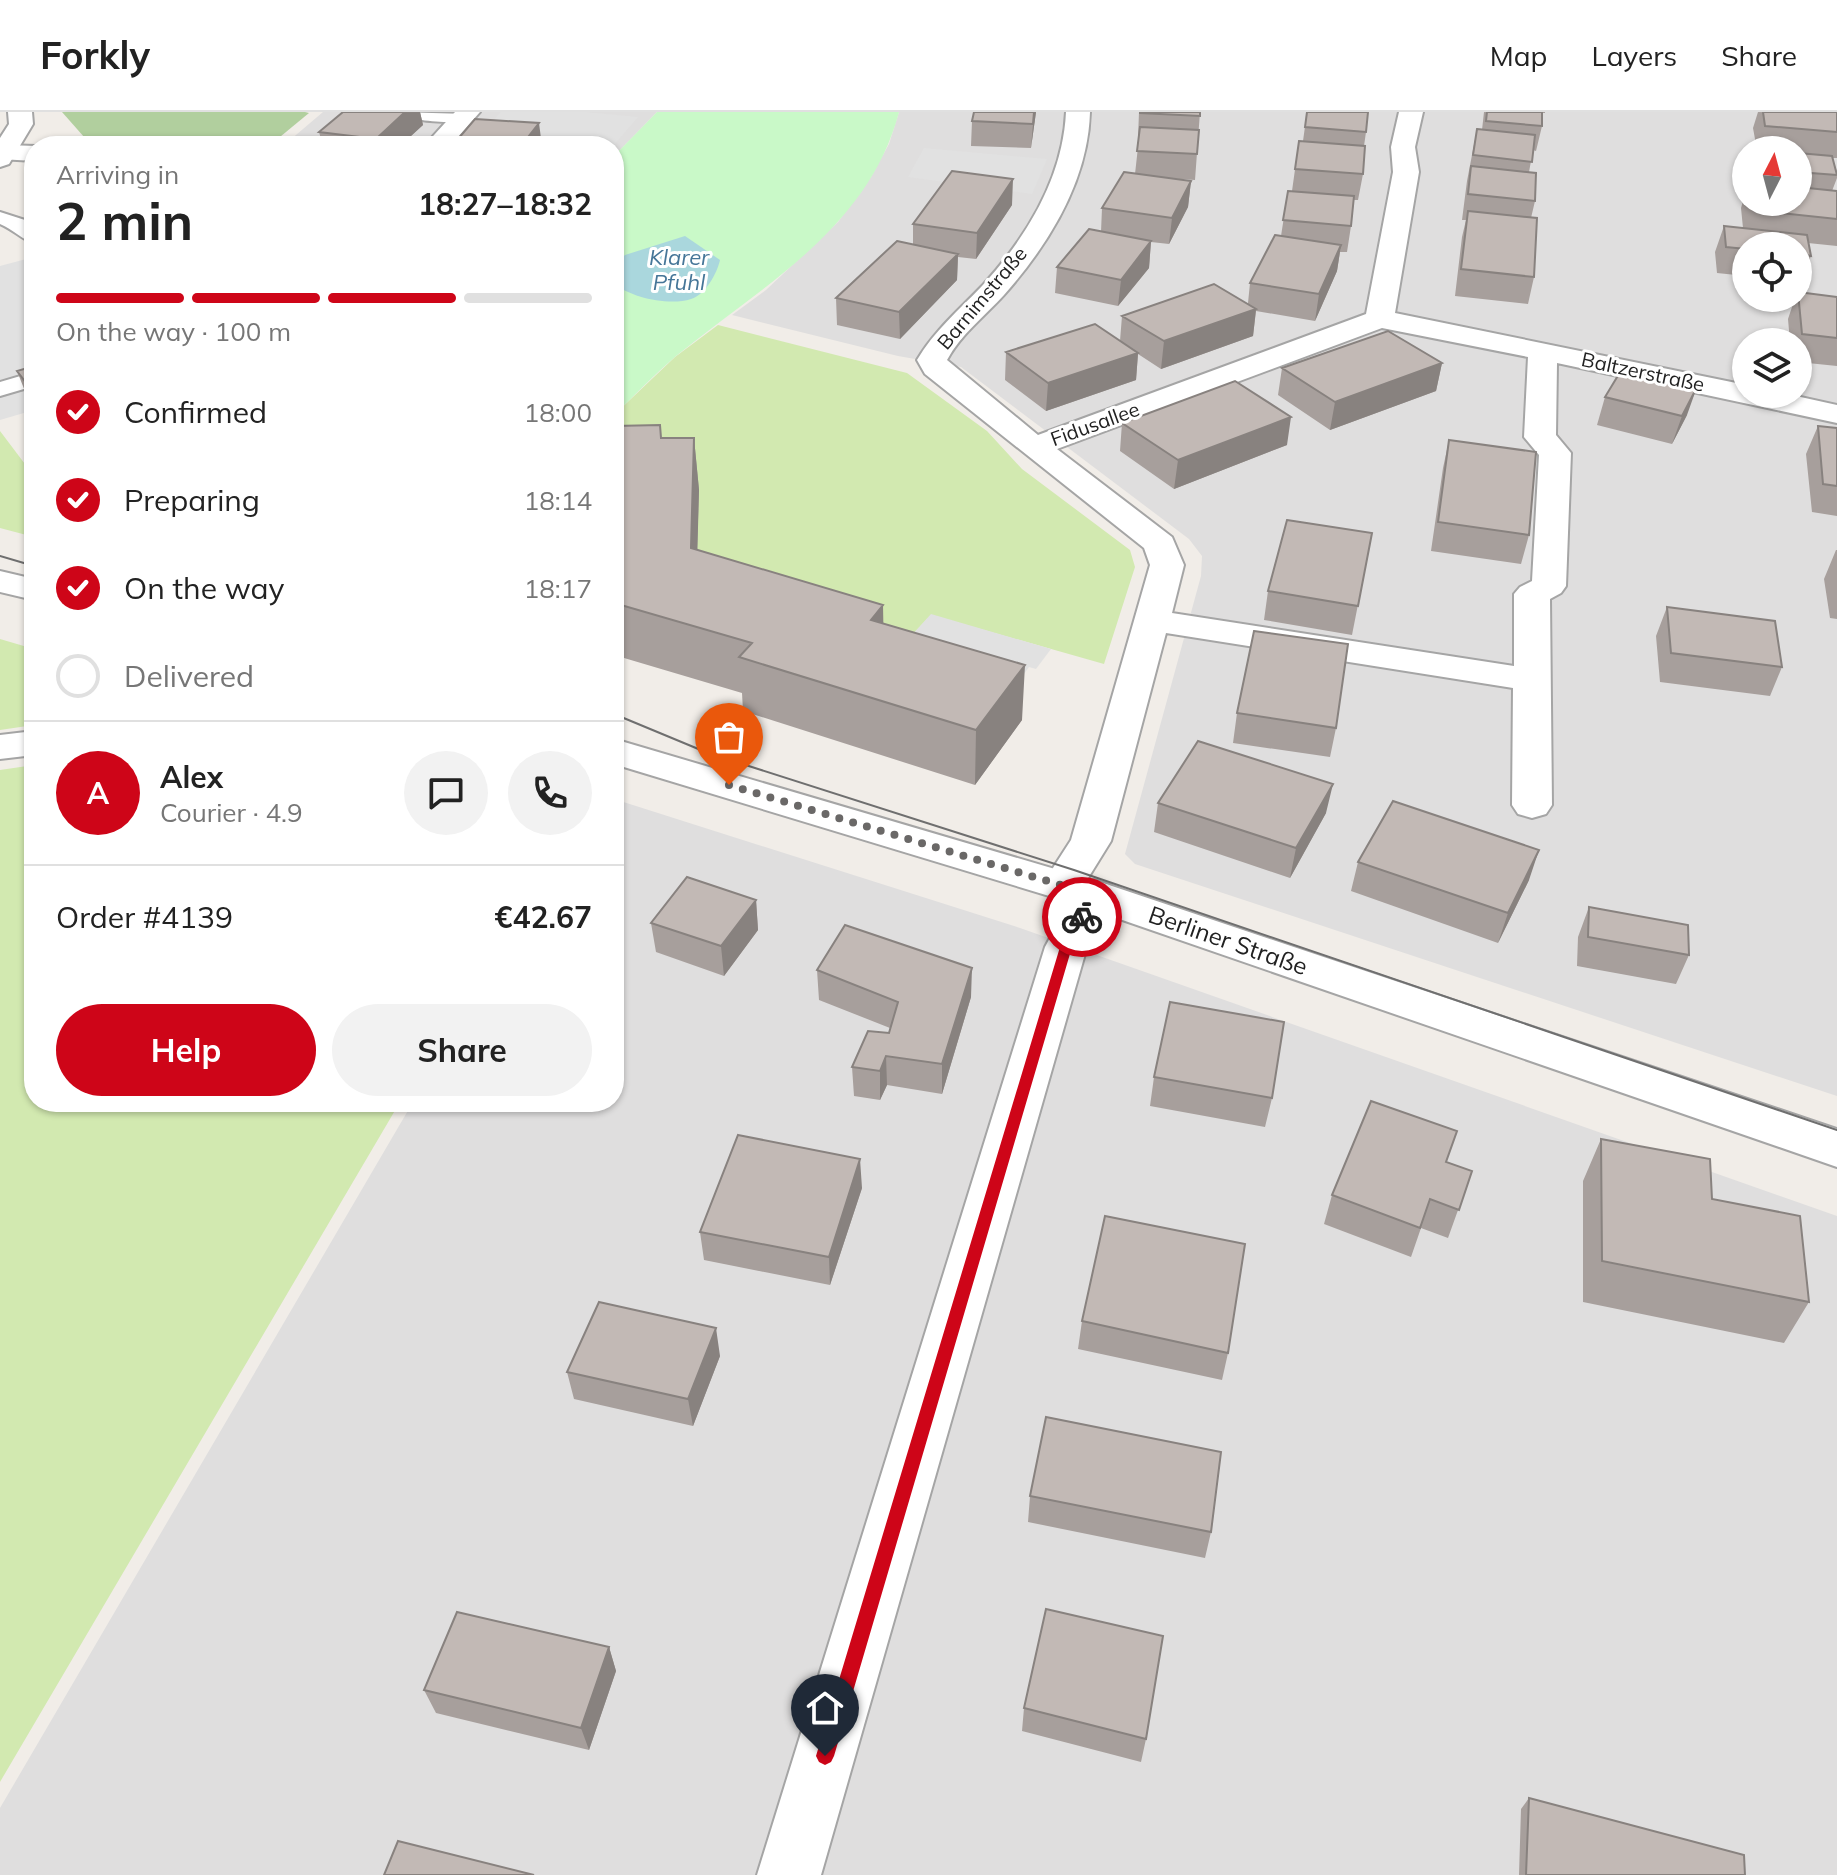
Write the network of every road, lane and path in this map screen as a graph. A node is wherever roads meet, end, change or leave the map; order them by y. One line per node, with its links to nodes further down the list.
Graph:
1 (20, 112): 8 (street)
2 (406, 112): 5 (lane)
3 (1078, 112): 16 (street, Barnimstraße)
4 (1411, 112): 11 (street)
5 (465, 115): 6 (street)
6 (445, 136)
7 (24, 154): 8 (street)
8 (3, 156)
9 (0, 218): 10 (lane)
10 (24, 228)
11 (1380, 319): 12 (street); 16 (street, Fidusallee)
12 (1543, 351): 15 (street, Baltzerstraße); 20 (street)
13 (24, 382): 14 (lane)
14 (0, 389)
15 (1837, 414)
16 (1034, 447): 19 (street, Fidusallee)
17 (0, 581): 18 (street)
18 (24, 587)
19 (1150, 620): 20 (street); 25 (street, Fidusallee)
20 (1532, 680): 24 (street)
21 (24, 744): 22 (street)
22 (0, 747)
23 (624, 754): 25 (street, Berliner Straße)
24 (1532, 805)
25 (1078, 890): 26 (street, Berliner Straße); 27 (street, Fidusallee)
26 (1837, 1148)
27 (789, 1875)

